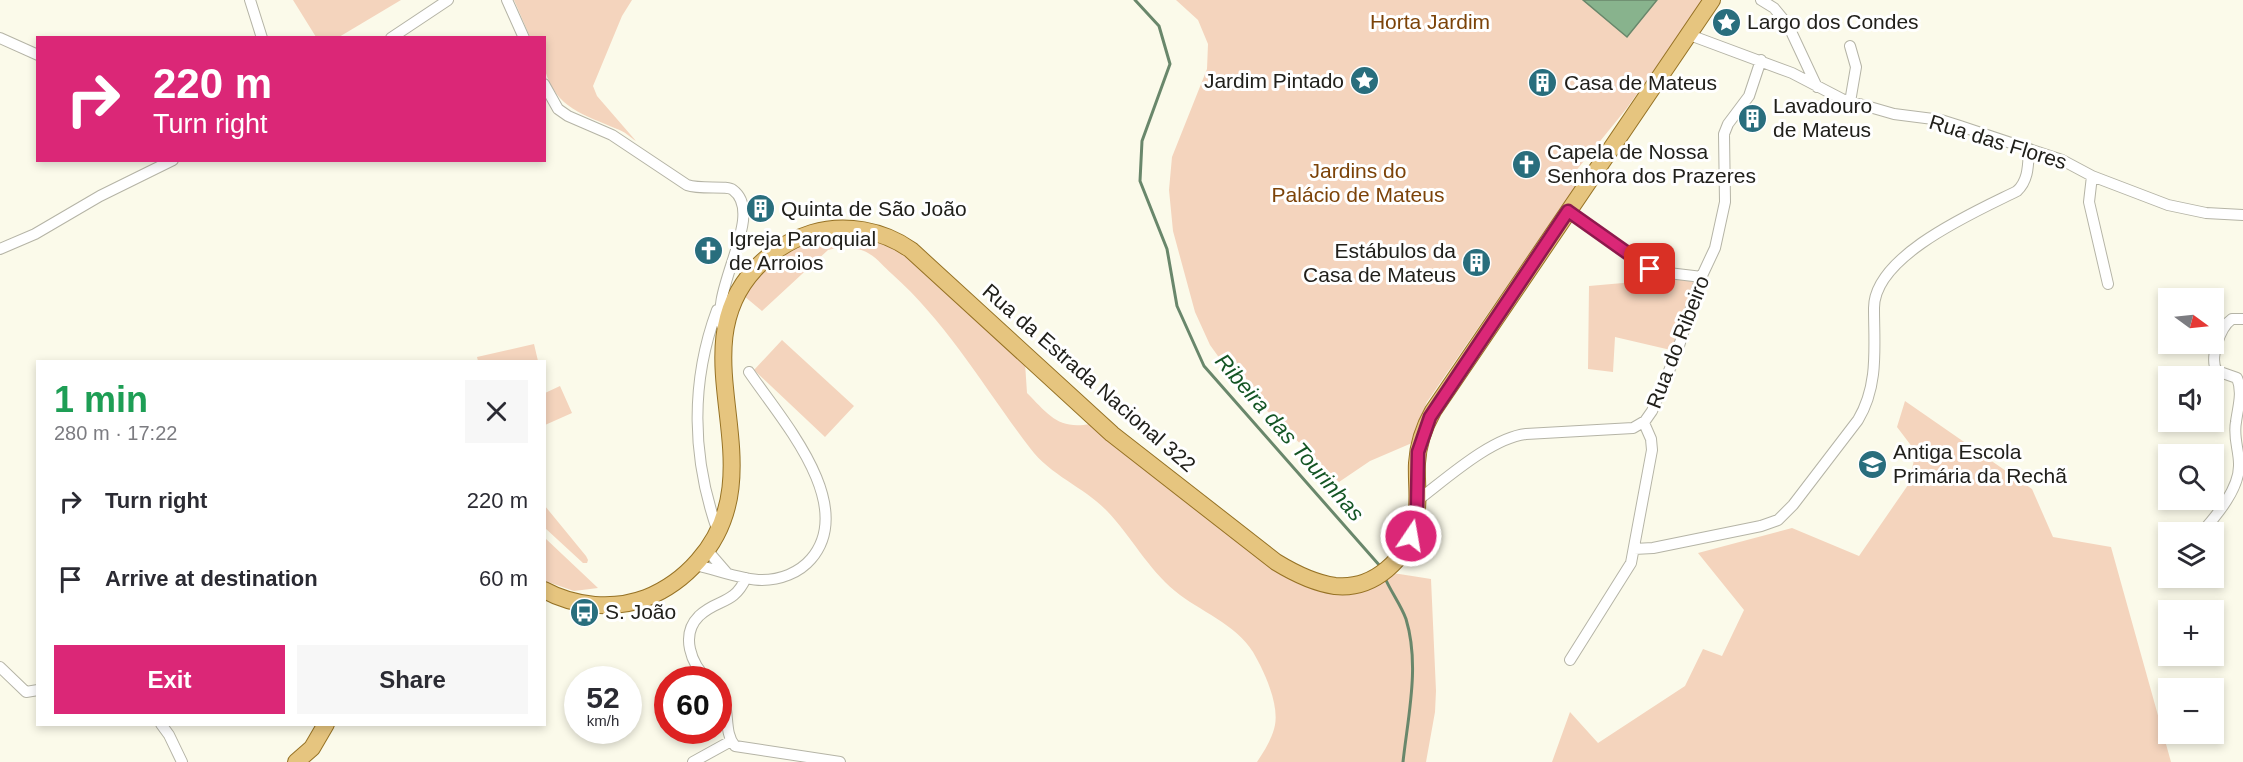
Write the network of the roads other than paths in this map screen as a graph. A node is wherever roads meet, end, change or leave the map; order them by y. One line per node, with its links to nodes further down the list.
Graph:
1 (249, 0): 7 (street)
2 (448, 0): 8 (street)
3 (507, 0): 9 (street)
4 (1712, 0): 6 (main road, Rua da Estrada Nacional 322)
5 (1761, 0): 14 (street)
6 (1687, 34): 13 (street, Rua das Flores); 20 (main road, Rua da Estrada Nacional 322)
7 (261, 36)
8 (394, 36)
9 (523, 36)
10 (0, 38): 12 (street)
11 (1850, 46): 16 (street)
12 (36, 54)
13 (1761, 60): 14 (street, Rua das Flores); 23 (street, Rua do Ribeiro)
14 (1817, 87): 16 (street, Rua das Flores)
15 (546, 88): 25 (street)
16 (1850, 102): 17 (street, Rua das Flores)
17 (2029, 149): 19 (street, Rua das Flores); 33 (street)
18 (169, 162): 22 (street)
19 (2092, 176): 21 (street, Rua das Flores); 24 (street)
20 (1568, 211): 23 (street); 30 (main road, Rua da Estrada Nacional 322)
21 (2243, 215)
22 (0, 249)
23 (1702, 277): 29 (street, Rua do Ribeiro)
24 (2108, 284)
25 (721, 299): 27 (street); 32 (street)
26 (2243, 320): 31 (street)
27 (724, 330): 30 (main road, Rua da Estrada Nacional 322); 32 (main road, Rua da Estrada Nacional 322)
28 (749, 372): 37 (street)
29 (1644, 423): 30 (street, Rua do Ribeiro); 33 (street)
30 (1418, 500)
31 (2209, 522)
32 (718, 532): 34 (main road, Rua da Estrada Nacional 322)
33 (1634, 549): 39 (street)
34 (707, 550): 35 (main road, Rua da Estrada Nacional 322); 36 (street)
35 (695, 565): 36 (street); 38 (main road, Rua da Estrada Nacional 322)
36 (727, 572): 37 (street)
37 (746, 578): 40 (street)
38 (546, 591)
39 (1570, 660)
40 (697, 666)
41 (0, 667): 42 (street)
42 (36, 690)
43 (162, 726): 47 (street)
44 (325, 726): 48 (main road)
45 (732, 743): 50 (street)
46 (726, 744): 49 (street)
47 (182, 762)
48 (296, 762)
49 (693, 762)
50 (840, 762)

